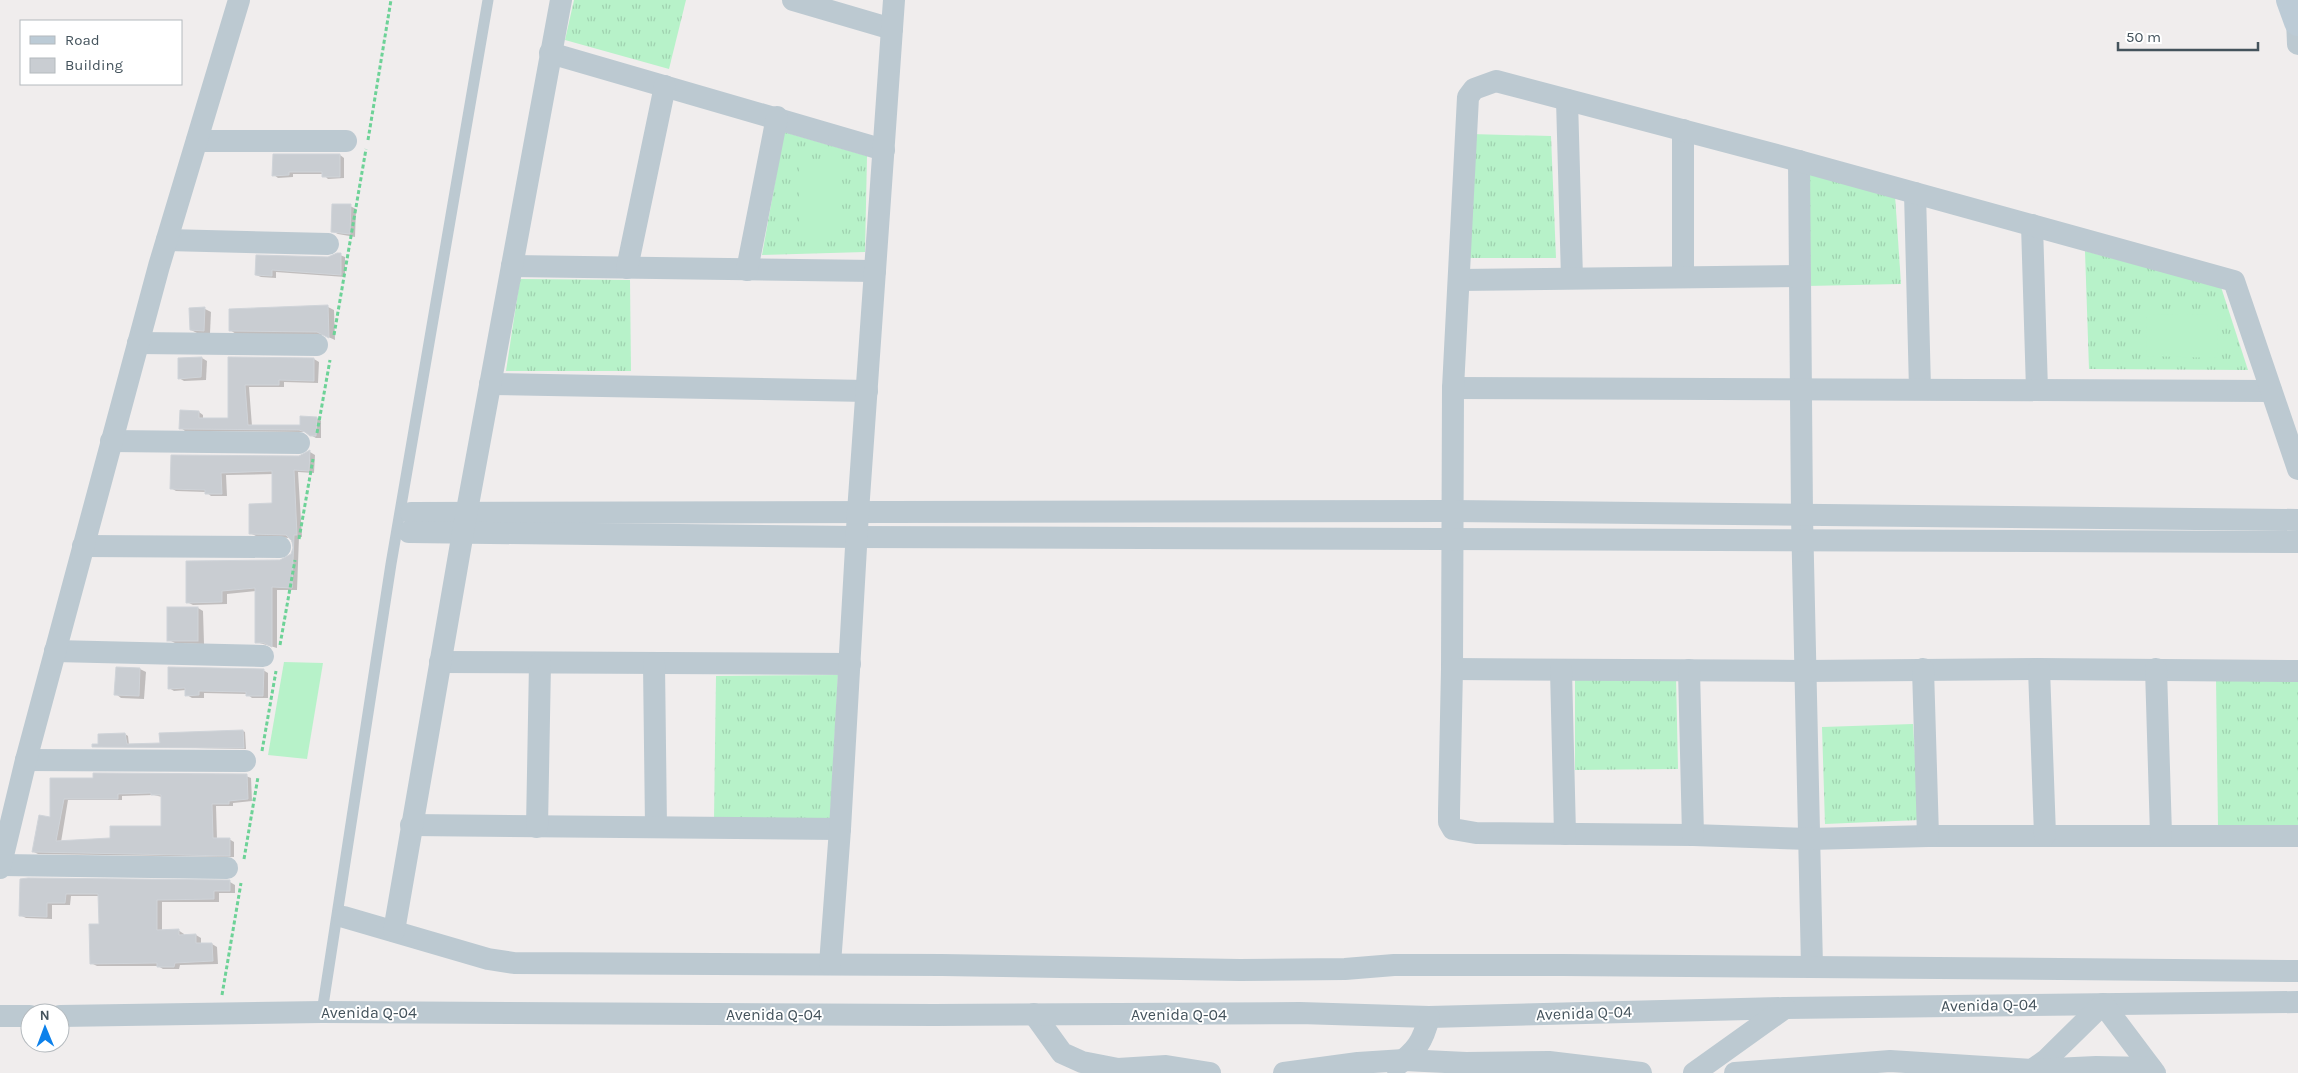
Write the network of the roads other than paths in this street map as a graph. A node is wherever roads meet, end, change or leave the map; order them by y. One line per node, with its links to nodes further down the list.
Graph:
1 (239, 0): 12 (street)
2 (488, 0): 93 (lane)
3 (561, 0): 7 (street)
4 (793, 0): 6 (street)
5 (894, 0): 6 (street)
6 (892, 29): 14 (street)
7 (550, 53): 8 (street); 20 (street)
8 (664, 86): 10 (street); 21 (street)
9 (1567, 100): 11 (street); 26 (street); 27 (street)
10 (777, 117): 14 (street); 22 (street)
11 (1683, 130): 15 (street); 25 (street)
12 (197, 141): 13 (street); 18 (street)
13 (346, 142)
14 (884, 150): 23 (street)
15 (1799, 161): 16 (street); 24 (street)
16 (1916, 193): 17 (street); 33 (street)
17 (2032, 225): 34 (street); 36 (street)
18 (166, 240): 19 (street); 28 (street)
19 (328, 244)
20 (512, 266): 21 (street); 30 (street)
21 (627, 268): 22 (street)
22 (747, 270): 23 (street)
23 (875, 271): 35 (street)
24 (1800, 276): 25 (street); 32 (street)
25 (1683, 277): 26 (street)
26 (1572, 278): 27 (street)
27 (1459, 280): 31 (street)
28 (138, 342): 29 (street); 37 (street)
29 (327, 346)
30 (490, 384): 35 (street); 47 (street)
31 (1453, 388): 32 (street); 43 (street)
32 (1801, 389): 33 (street); 44 (street)
33 (1920, 389): 34 (street)
34 (2037, 390): 36 (street)
35 (867, 391): 42 (street)
36 (2271, 391): 39 (street)
37 (111, 441): 38 (street); 54 (street)
38 (310, 444)
39 (2298, 469)
40 (972, 504): 41 (street); 42 (street); 49 (street)
41 (1330, 506): 43 (street); 50 (street)
42 (858, 512): 47 (street); 48 (street)
43 (1452, 512): 44 (street); 51 (street)
44 (1802, 516): 45 (street); 52 (street)
45 (2298, 520)
46 (410, 522): 47 (street)
47 (464, 522): 48 (street); 58 (street)
48 (857, 537): 49 (street); 61 (street)
49 (970, 537): 50 (street)
50 (1331, 538): 51 (street)
51 (1452, 538): 52 (street); 62 (street)
52 (1802, 540): 53 (street); 69 (street)
53 (2298, 542)
54 (83, 546): 55 (street); 56 (street)
55 (291, 550)
56 (55, 652): 57 (street); 70 (street)
57 (273, 658)
58 (440, 662): 59 (street); 72 (street)
59 (540, 664): 60 (street); 73 (street)
60 (654, 664): 61 (street); 74 (street)
61 (850, 664): 75 (street)
62 (1452, 669): 66 (street); 76 (street)
63 (1923, 669): 64 (street); 69 (street); 80 (street)
64 (2039, 669): 65 (street); 78 (street)
65 (2156, 669): 68 (street); 79 (street)
66 (1561, 670): 67 (street); 76 (street)
67 (1690, 670): 69 (street); 77 (street)
68 (2298, 671)
69 (1805, 672): 82 (street)
70 (26, 760): 71 (street); 83 (street)
71 (255, 762)
72 (411, 825): 73 (street); 86 (street)
73 (537, 827): 74 (street)
74 (656, 827): 75 (street)
75 (840, 829): 87 (street)
76 (1565, 834): 77 (street)
77 (1693, 835): 82 (street)
78 (2045, 835): 79 (street); 80 (street)
79 (2161, 835): 81 (street)
80 (1928, 836): 82 (street)
81 (2298, 836)
82 (1809, 839): 88 (street)
83 (0, 867): 84 (street)
84 (237, 870)
85 (344, 917): 86 (street)
86 (394, 931): 87 (street)
87 (830, 964): 88 (street)
88 (1812, 967): 89 (street)
89 (2298, 971)
90 (2298, 1002): 91 (street, Avenida Q-04)
91 (2103, 1004): 92 (street, Avenida Q-04); 100 (street); 101 (street)
92 (1785, 1008): 98 (street, Avenida Q-04); 105 (street)
93 (322, 1012): 94 (street, Avenida Q-04); 97 (street, Avenida Q-04)
94 (1034, 1014): 98 (street, Avenida Q-04); 102 (street)
95 (0, 1016): 96 (street)
96 (20, 1016)
97 (70, 1016)
98 (1429, 1018): 99 (street)
99 (1396, 1066): 103 (street); 104 (street)
100 (2153, 1070): 101 (street)
101 (2030, 1071): 106 (street)
102 (1210, 1073)
103 (1284, 1073)
104 (1641, 1073)
105 (1694, 1073)
106 (1735, 1073)

